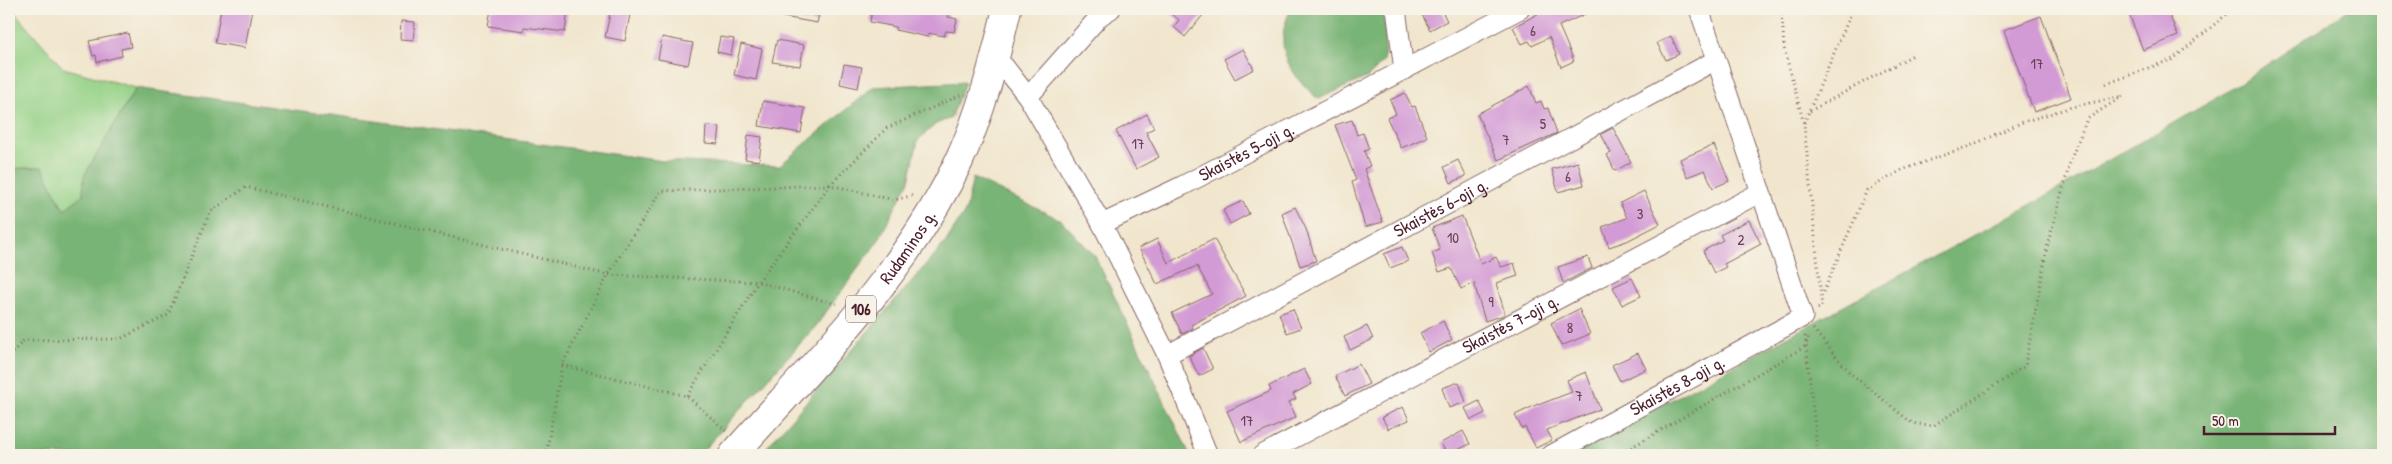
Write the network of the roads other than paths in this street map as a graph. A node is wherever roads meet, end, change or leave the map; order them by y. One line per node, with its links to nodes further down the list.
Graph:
1 (1007, 9): 8 (main road, Rudaminos g. / 106)
2 (1111, 9): 9 (street)
3 (1396, 9): 7 (street)
4 (1520, 9): 7 (street, Skaistės 5-oji g.)
5 (1699, 9): 6 (street)
6 (1716, 60): 10 (street); 12 (street, Skaistės 6-oji g.)
7 (1404, 70): 11 (street, Skaistės 5-oji g.)
8 (990, 73): 9 (street); 13 (main road, Rudaminos g. / 106)
9 (1028, 97): 11 (street)
10 (1761, 192): 15 (street, Skaistės 7-oji g.); 16 (street, Skaistės 8-oji g.)
11 (1102, 224): 12 (street)
12 (1167, 355): 14 (street)
13 (737, 450)
14 (1208, 455)
15 (1262, 455)
16 (1551, 455)

